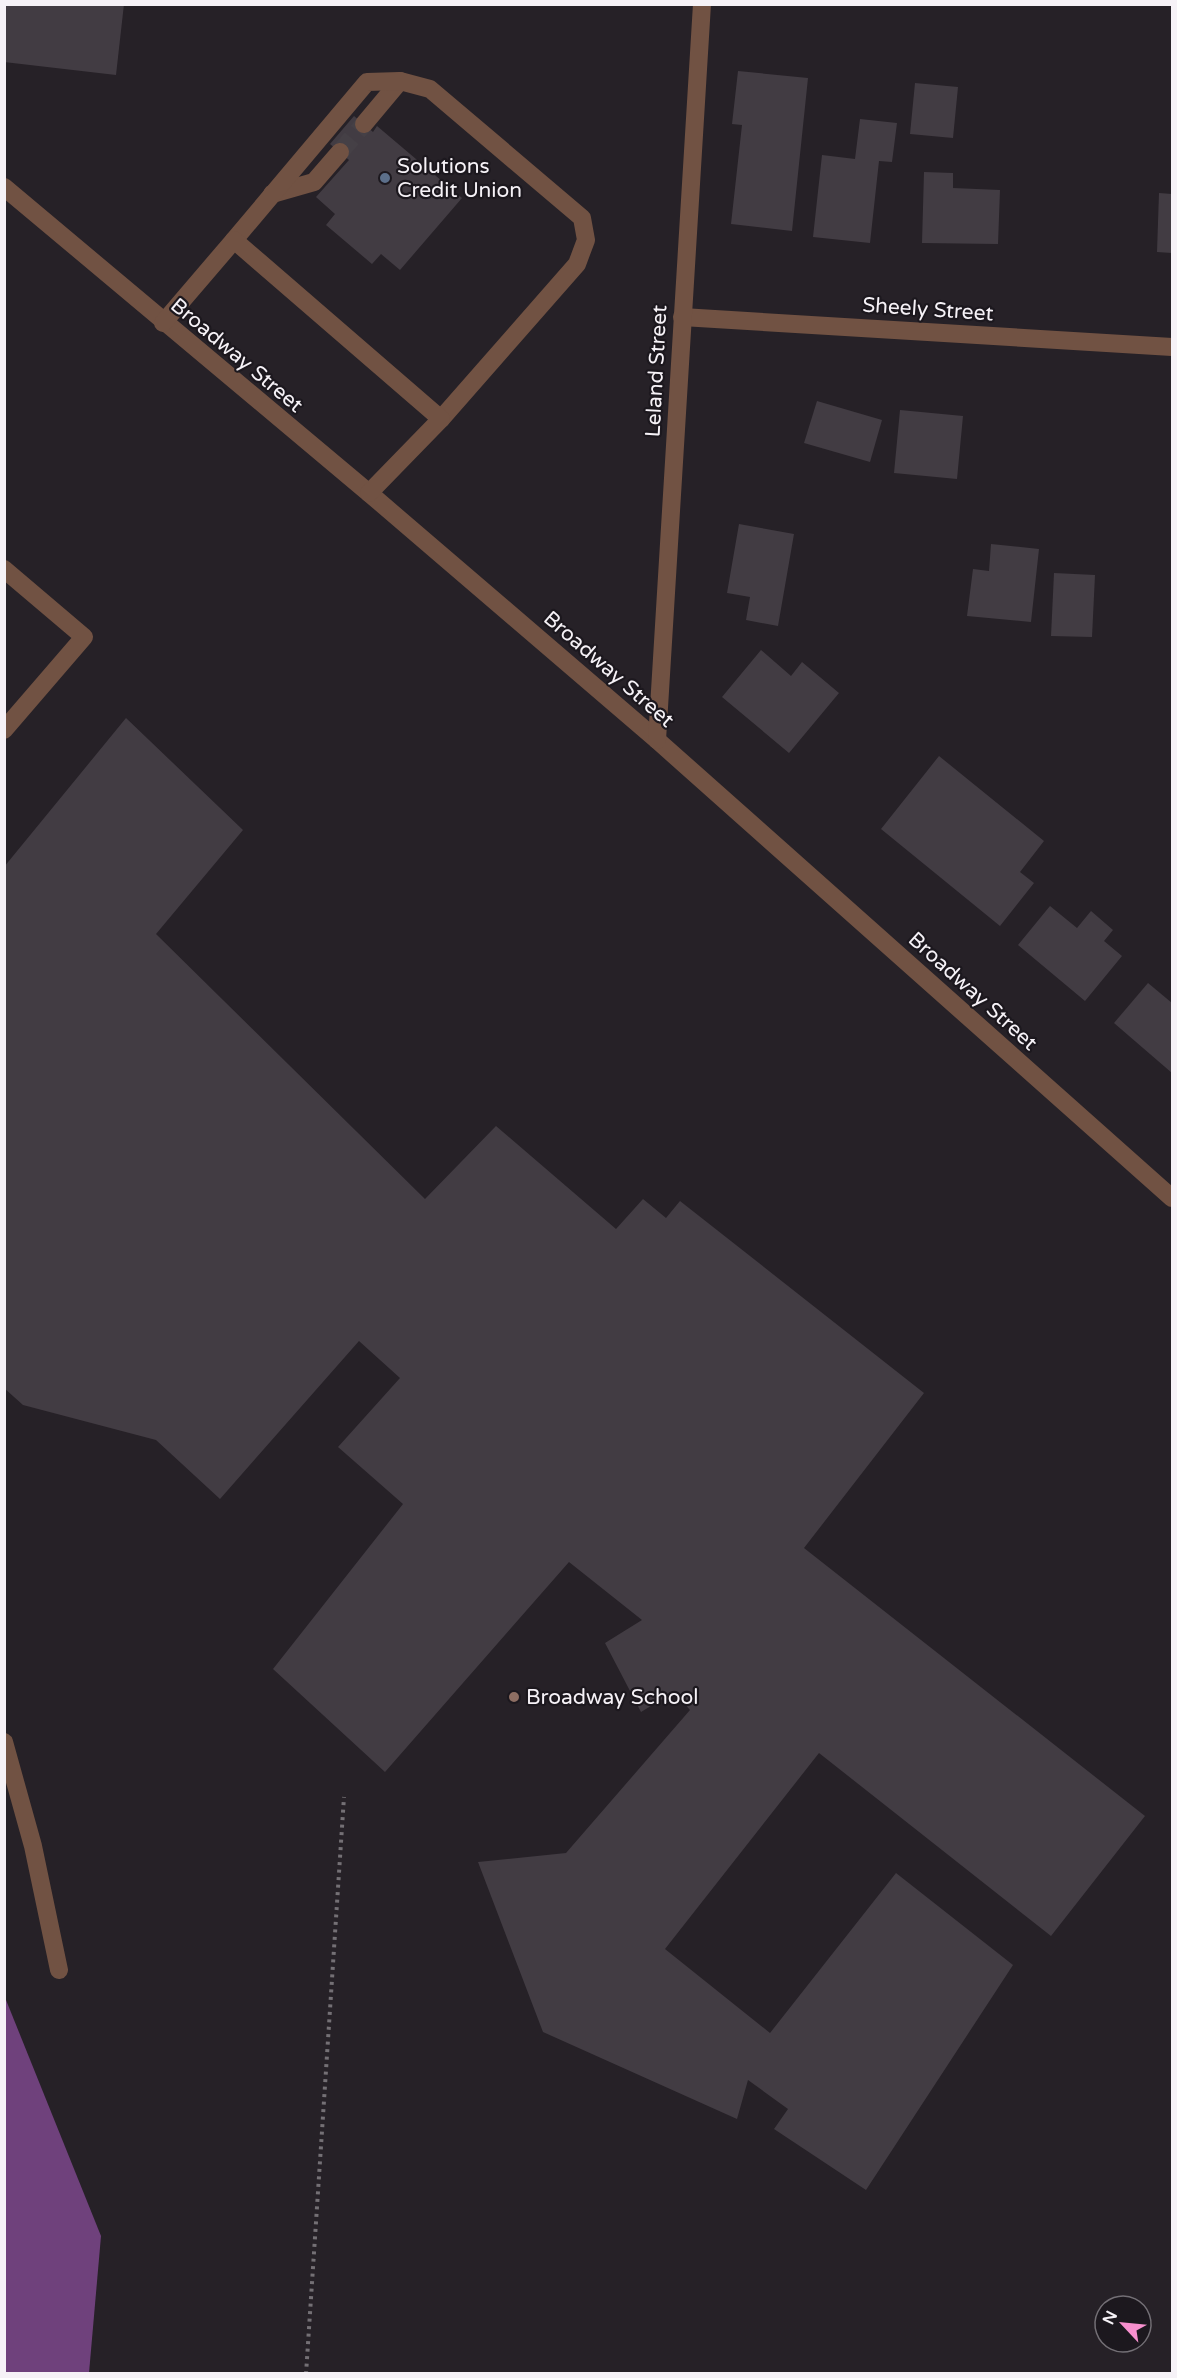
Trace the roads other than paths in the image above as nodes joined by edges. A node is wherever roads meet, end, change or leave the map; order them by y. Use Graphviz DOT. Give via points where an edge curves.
graph roads {
  1 [pos="702,4"];
  2 [pos="400,81"];
  3 [pos="364,124"];
  4 [pos="340,152"];
  5 [pos="272,194"];
  6 [pos="8,197"];
  7 [pos="234,240"];
  8 [pos="682,317"];
  9 [pos="163,323"];
  10 [pos="1173,347"];
  11 [pos="441,419"];
  12 [pos="369,494"];
  13 [pos="4,569"];
  14 [pos="4,730"];
  15 [pos="657,740"];
  16 [pos="1173,1198"];
  17 [pos="4,1742"];
  18 [pos="59,1970"];
  1 -- 8 [label="street, Leland Street"];
  2 -- 3 [label="street"];
  2 -- 5 [label="street" via="367,82"];
  2 -- 11 [label="street" via="430,89 582,218 586,240 578,264"];
  4 -- 5 [label="street" via="314,182"];
  5 -- 7 [label="street"];
  6 -- 9 [label="street, Broadway Street"];
  7 -- 9 [label="street"];
  7 -- 11 [label="street"];
  8 -- 10 [label="street, Sheely Street"];
  8 -- 15 [label="street, Leland Street"];
  9 -- 12 [label="street, Broadway Street"];
  11 -- 12 [label="street"];
  12 -- 15 [label="street, Broadway Street"];
  13 -- 14 [label="street" via="84,637"];
  15 -- 16 [label="street, Broadway Street"];
  17 -- 18 [label="street" via="33,1846"];
}
